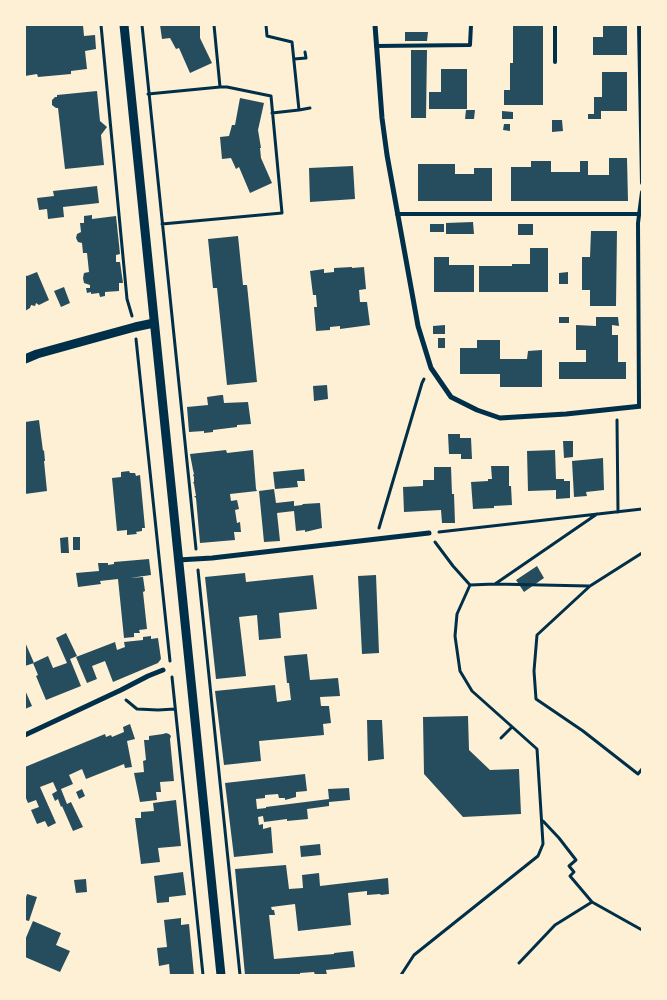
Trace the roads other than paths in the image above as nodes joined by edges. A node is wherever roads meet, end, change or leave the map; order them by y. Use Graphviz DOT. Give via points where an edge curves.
graph roads {
  1 [pos="124,25"];
  2 [pos="375,25"];
  3 [pos="471,25"];
  4 [pos="555,25"];
  5 [pos="639,25"];
  6 [pos="376,46"];
  7 [pos="555,62"];
  8 [pos="641,100"];
  9 [pos="642,183"];
  10 [pos="642,192"];
  11 [pos="397,214"];
  12 [pos="639,214"];
  13 [pos="154,323"];
  14 [pos="25,359"];
  15 [pos="640,406"];
  16 [pos="429,533"];
  17 [pos="178,560"];
  18 [pos="162,670"];
  19 [pos="25,735"];
  20 [pos="221,975"];
  1 -- 13 [label="street"];
  2 -- 6 [label="street"];
  3 -- 6 [label="lane" via="470,45"];
  4 -- 7 [label="lane"];
  5 -- 8 [label="lane"];
  6 -- 11 [label="street" via="382,118"];
  8 -- 9 [label="lane"];
  10 -- 12 [label="lane"];
  11 -- 12 [label="lane"];
  11 -- 15 [label="street" via="418,326 430,368 452,397 500,418"];
  12 -- 15 [label="lane"];
  13 -- 14 [label="street"];
  13 -- 17 [label="street"];
  16 -- 17 [label="street"];
  17 -- 20 [label="street"];
  18 -- 19 [label="street"];
}
